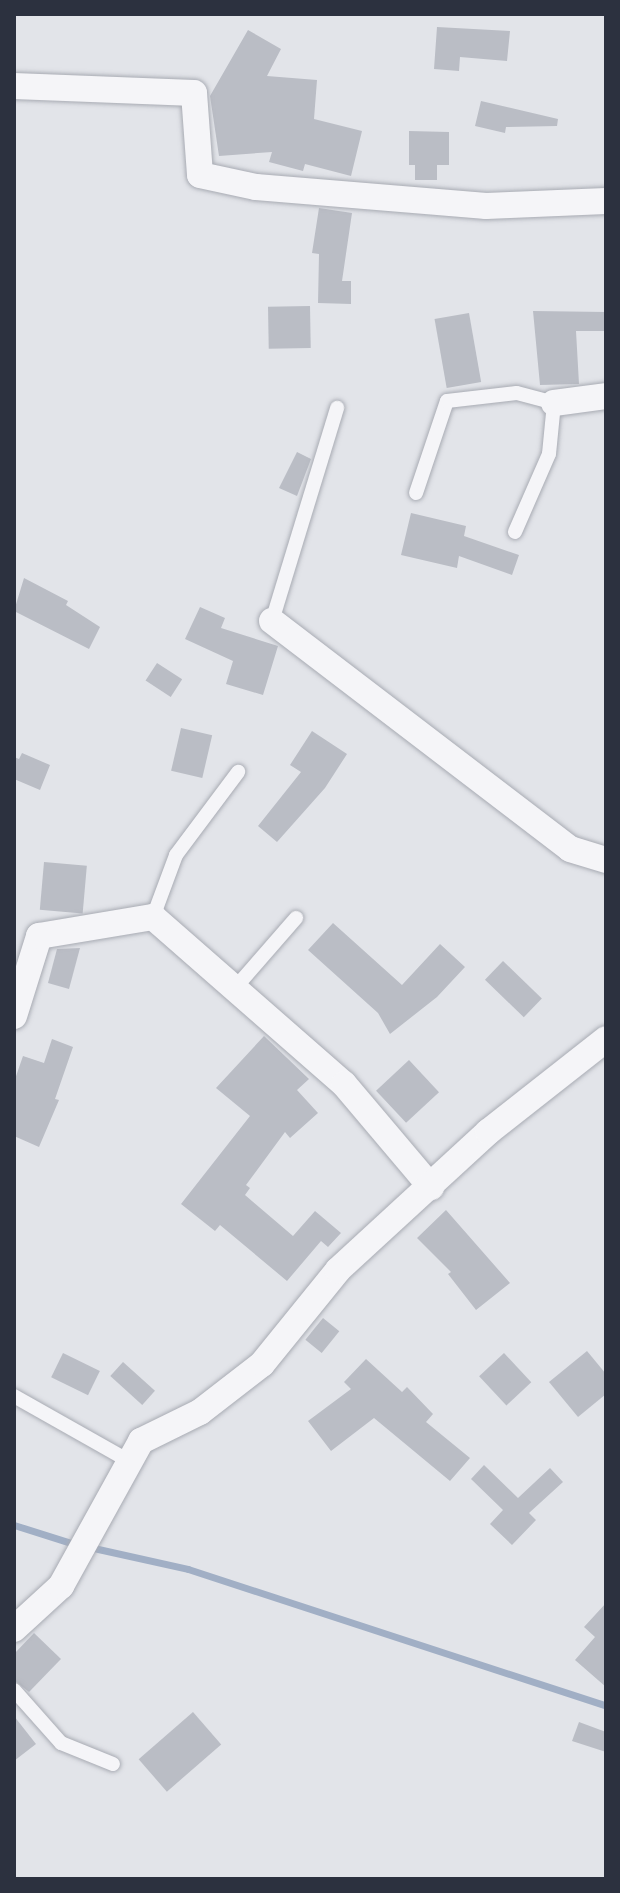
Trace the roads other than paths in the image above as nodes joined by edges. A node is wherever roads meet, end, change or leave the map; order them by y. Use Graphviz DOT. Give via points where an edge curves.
graph roads {
  1 [pos="14,86"];
  2 [pos="606,201"];
  3 [pos="606,396"];
  4 [pos="554,403"];
  5 [pos="337,408"];
  6 [pos="416,493"];
  7 [pos="515,532"];
  8 [pos="272,621"];
  9 [pos="238,772"];
  10 [pos="606,860"];
  11 [pos="153,917"];
  12 [pos="296,918"];
  13 [pos="235,988"];
  14 [pos="14,1016"];
  15 [pos="606,1039"];
  16 [pos="431,1187"];
  17 [pos="14,1396"];
  18 [pos="129,1461"];
  19 [pos="14,1629"];
  20 [pos="14,1690"];
  21 [pos="113,1764"];
  1 -- 2 [label="street" via="194,93 200,175 256,187 486,206"];
  3 -- 4 [label="street"];
  4 -- 6 [label="lane" via="517,393 447,401"];
  4 -- 7 [label="lane" via="549,454"];
  5 -- 8 [label="lane"];
  8 -- 10 [label="street" via="547,833 570,849"];
  9 -- 11 [label="lane" via="176,855"];
  11 -- 13 [label="street"];
  11 -- 14 [label="street" via="39,936"];
  12 -- 13 [label="lane"];
  13 -- 16 [label="street" via="344,1084"];
  15 -- 16 [label="street" via="488,1132"];
  16 -- 18 [label="street" via="338,1270 262,1364 200,1412 141,1441"];
  17 -- 18 [label="lane"];
  18 -- 19 [label="street" via="61,1586"];
  20 -- 21 [label="lane" via="61,1743"];
}
